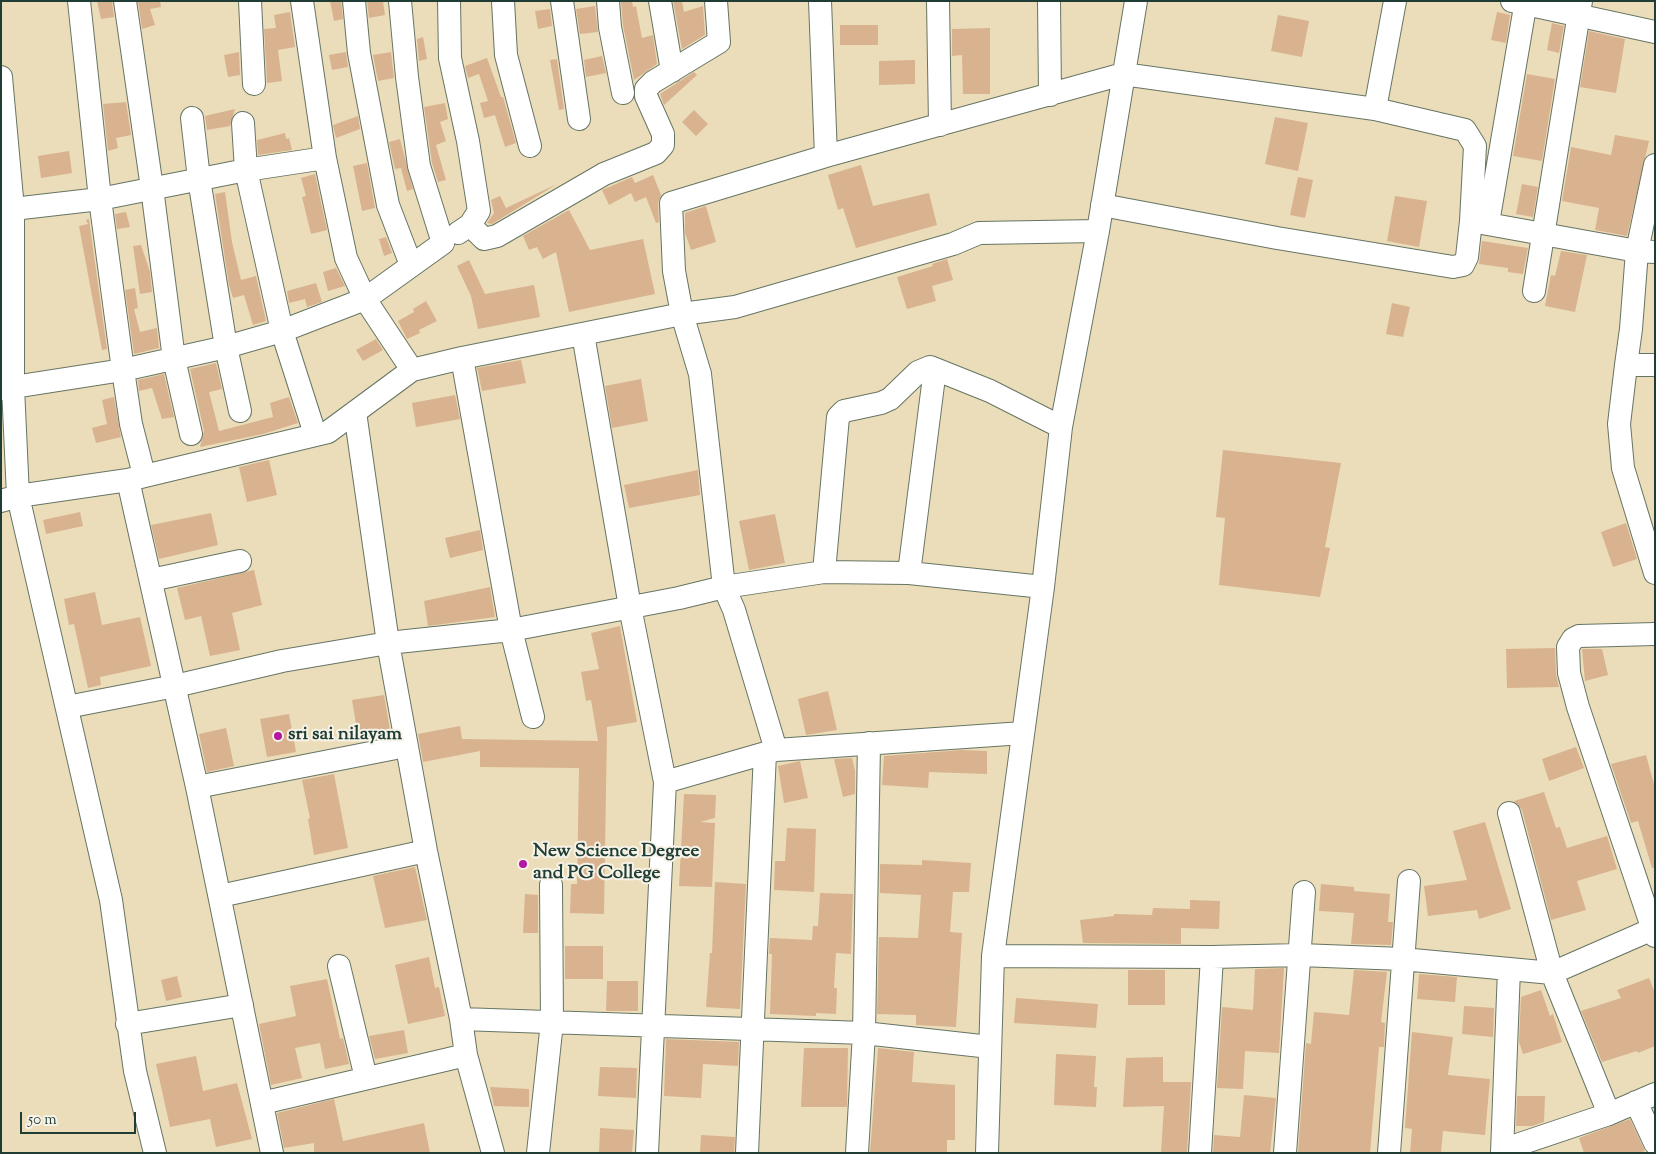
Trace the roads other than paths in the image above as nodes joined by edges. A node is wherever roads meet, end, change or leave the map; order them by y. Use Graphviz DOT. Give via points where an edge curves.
graph roads {
  1 [pos="79,1"];
  2 [pos="125,1"];
  3 [pos="250,1"];
  4 [pos="302,1"];
  5 [pos="354,1"];
  6 [pos="400,1"];
  7 [pos="449,1"];
  8 [pos="503,1"];
  9 [pos="562,1"];
  10 [pos="608,1"];
  11 [pos="660,1"];
  12 [pos="716,1"];
  13 [pos="820,1"];
  14 [pos="938,1"];
  15 [pos="1049,1"];
  16 [pos="1136,1"];
  17 [pos="1395,1"];
  18 [pos="1521,2"];
  19 [pos="1580,8"];
  20 [pos="1655,32"];
  21 [pos="672,70"];
  22 [pos="1123,74"];
  23 [pos="1,77"];
  24 [pos="254,84"];
  25 [pos="623,93"];
  26 [pos="1050,95"];
  27 [pos="1375,109"];
  28 [pos="192,118"];
  29 [pos="579,119"];
  30 [pos="243,123"];
  31 [pos="940,125"];
  32 [pos="530,146"];
  33 [pos="826,156"];
  34 [pos="325,158"];
  35 [pos="5,165"];
  36 [pos="1655,166"];
  37 [pos="246,170"];
  38 [pos="199,179"];
  39 [pos="152,188"];
  40 [pos="100,198"];
  41 [pos="1102,205"];
  42 [pos="13,209"];
  43 [pos="1480,222"];
  44 [pos="470,225"];
  45 [pos="1098,231"];
  46 [pos="1544,234"];
  47 [pos="443,243"];
  48 [pos="1646,252"];
  49 [pos="411,265"];
  50 [pos="1534,291"];
  51 [pos="365,299"];
  52 [pos="682,314"];
  53 [pos="282,331"];
  54 [pos="583,334"];
  55 [pos="226,347"];
  56 [pos="462,358"];
  57 [pos="174,359"];
  58 [pos="1626,365"];
  59 [pos="1655,365"];
  60 [pos="935,369"];
  61 [pos="123,370"];
  62 [pos="412,370"];
  63 [pos="7,388"];
  64 [pos="240,411"];
  65 [pos="355,412"];
  66 [pos="1061,427"];
  67 [pos="190,434"];
  68 [pos="314,434"];
  69 [pos="136,477"];
  70 [pos="10,498"];
  71 [pos="240,561"];
  72 [pos="824,572"];
  73 [pos="909,573"];
  74 [pos="1655,573"];
  75 [pos="151,580"];
  76 [pos="724,587"];
  77 [pos="1043,587"];
  78 [pos="630,607"];
  79 [pos="511,630"];
  80 [pos="1655,634"];
  81 [pos="388,644"];
  82 [pos="175,686"];
  83 [pos="67,707"];
  84 [pos="533,717"];
  85 [pos="1023,733"];
  86 [pos="869,743"];
  87 [pos="406,746"];
  88 [pos="770,752"];
  89 [pos="665,782"];
  90 [pos="197,787"];
  91 [pos="1509,813"];
  92 [pos="426,851"];
  93 [pos="1409,881"];
  94 [pos="550,885"];
  95 [pos="1304,892"];
  96 [pos="220,896"];
  97 [pos="1654,931"];
  98 [pos="1300,955"];
  99 [pos="993,956"];
  100 [pos="1212,958"];
  101 [pos="1402,960"];
  102 [pos="338,966"];
  103 [pos="1509,969"];
  104 [pos="1552,973"];
  105 [pos="242,1004"];
  106 [pos="461,1019"];
  107 [pos="552,1022"];
  108 [pos="127,1024"];
  109 [pos="654,1026"];
  110 [pos="754,1029"];
  111 [pos="864,1033"];
  112 [pos="990,1047"];
  113 [pos="466,1055"];
  114 [pos="366,1078"];
  115 [pos="1645,1098"];
  116 [pos="262,1103"];
  117 [pos="1609,1114"];
  118 [pos="1655,1143"];
  119 [pos="1502,1152"];
  120 [pos="155,1153"];
  121 [pos="272,1153"];
  122 [pos="493,1153"];
  123 [pos="538,1153"];
  124 [pos="647,1153"];
  125 [pos="747,1153"];
  126 [pos="858,1153"];
  127 [pos="987,1153"];
  128 [pos="1200,1153"];
  129 [pos="1285,1153"];
  130 [pos="1389,1153"];
  1 -- 40 [label="street"];
  2 -- 39 [label="street"];
  3 -- 24 [label="street"];
  4 -- 34 [label="street"];
  5 -- 49 [label="street" via="359,53 388,205"];
  6 -- 47 [label="street" via="419,166"];
  7 -- 44 [label="street" via="450,58 479,211"];
  8 -- 32 [label="street" via="506,55"];
  9 -- 29 [label="street"];
  10 -- 25 [label="street"];
  11 -- 21 [label="street"];
  12 -- 21 [label="street" via="719,42"];
  13 -- 33 [label="street"];
  14 -- 31 [label="street"];
  15 -- 26 [label="street"];
  16 -- 22 [label="street"];
  17 -- 27 [label="street"];
  18 -- 19 [label="street"];
  18 -- 43 [label="street"];
  19 -- 20 [label="street"];
  19 -- 46 [label="street"];
  21 -- 44 [label="street" via="653,82 645,92 663,134 664,145 656,153 604,174 497,236 484,239"];
  22 -- 26 [label="street"];
  22 -- 27 [label="street"];
  22 -- 41 [label="street"];
  23 -- 35 [label="street"];
  26 -- 31 [label="street"];
  27 -- 43 [label="street" via="1465,130 1475,146"];
  28 -- 38 [label="street"];
  30 -- 37 [label="street"];
  31 -- 33 [label="street"];
  33 -- 52 [label="street" via="671,203 674,271"];
  34 -- 37 [label="street"];
  34 -- 51 [label="street" via="346,258"];
  35 -- 42 [label="street"];
  36 -- 48 [label="street"];
  37 -- 38 [label="street"];
  37 -- 53 [label="street"];
  38 -- 39 [label="street"];
  38 -- 55 [label="street"];
  39 -- 40 [label="street"];
  39 -- 57 [label="street"];
  40 -- 42 [label="street"];
  40 -- 61 [label="street"];
  41 -- 43 [label="street" via="1453,267 1463,265"];
  41 -- 45 [label="street"];
  42 -- 63 [label="street"];
  43 -- 46 [label="street"];
  44 -- 47 [label="street"];
  45 -- 52 [label="street" via="979,233 953,244 735,307"];
  45 -- 66 [label="street"];
  46 -- 48 [label="street"];
  46 -- 50 [label="street"];
  47 -- 49 [label="street"];
  48 -- 58 [label="street"];
  49 -- 51 [label="street"];
  51 -- 53 [label="street"];
  51 -- 62 [label="street"];
  52 -- 54 [label="street"];
  52 -- 76 [label="street" via="700,374"];
  53 -- 55 [label="street"];
  53 -- 68 [label="street"];
  54 -- 56 [label="street"];
  54 -- 78 [label="street"];
  55 -- 57 [label="street"];
  55 -- 64 [label="street"];
  56 -- 62 [label="street"];
  56 -- 79 [label="street"];
  57 -- 61 [label="street"];
  57 -- 67 [label="street"];
  58 -- 59 [label="street"];
  58 -- 74 [label="street" via="1618,424 1623,468"];
  60 -- 66 [label="street" via="990,391"];
  60 -- 72 [label="street" via="922,368 890,398 850,408 838,417"];
  60 -- 73 [label="street"];
  61 -- 63 [label="street"];
  61 -- 69 [label="street"];
  62 -- 65 [label="street"];
  63 -- 70 [label="street"];
  65 -- 68 [label="street" via="328,432"];
  65 -- 81 [label="street"];
  66 -- 77 [label="street"];
  68 -- 69 [label="street"];
  69 -- 70 [label="street"];
  69 -- 75 [label="street"];
  70 -- 83 [label="street"];
  71 -- 75 [label="street"];
  72 -- 73 [label="street"];
  72 -- 76 [label="street"];
  73 -- 77 [label="street"];
  75 -- 82 [label="street"];
  76 -- 78 [label="street"];
  76 -- 88 [label="street" via="734,610"];
  77 -- 85 [label="street"];
  78 -- 79 [label="street"];
  78 -- 89 [label="street"];
  79 -- 81 [label="street"];
  79 -- 84 [label="street"];
  80 -- 97 [label="street" via="1580,636 1573,639 1568,647 1569,673 1578,707"];
  81 -- 82 [label="street" via="282,661"];
  81 -- 87 [label="street"];
  82 -- 83 [label="street"];
  82 -- 90 [label="street"];
  83 -- 108 [label="street" via="111,900"];
  85 -- 86 [label="street"];
  85 -- 99 [label="street"];
  86 -- 88 [label="street"];
  86 -- 111 [label="street"];
  87 -- 90 [label="street"];
  87 -- 92 [label="street"];
  88 -- 89 [label="street"];
  88 -- 110 [label="street"];
  89 -- 109 [label="street"];
  90 -- 96 [label="street"];
  91 -- 104 [label="street"];
  92 -- 96 [label="street"];
  92 -- 106 [label="street"];
  93 -- 101 [label="street"];
  94 -- 107 [label="street"];
  95 -- 98 [label="street"];
  96 -- 105 [label="street"];
  97 -- 104 [label="street"];
  98 -- 100 [label="street"];
  98 -- 101 [label="street"];
  98 -- 129 [label="street"];
  99 -- 100 [label="street"];
  99 -- 112 [label="street"];
  100 -- 128 [label="street"];
  101 -- 103 [label="street"];
  101 -- 130 [label="street"];
  102 -- 114 [label="street"];
  103 -- 104 [label="street"];
  103 -- 119 [label="street"];
  104 -- 117 [label="street"];
  105 -- 108 [label="street"];
  105 -- 116 [label="street"];
  106 -- 107 [label="street"];
  106 -- 113 [label="street"];
  107 -- 109 [label="street"];
  107 -- 123 [label="street"];
  108 -- 120 [label="street"];
  109 -- 110 [label="street"];
  109 -- 124 [label="street"];
  110 -- 111 [label="street"];
  110 -- 125 [label="street"];
  111 -- 112 [label="street"];
  111 -- 126 [label="street"];
  112 -- 127 [label="street"];
  113 -- 114 [label="street"];
  113 -- 122 [label="street"];
  114 -- 116 [label="street"];
  115 -- 117 [label="street"];
  115 -- 118 [label="street"];
  116 -- 121 [label="street"];
  117 -- 119 [label="street"];
}
